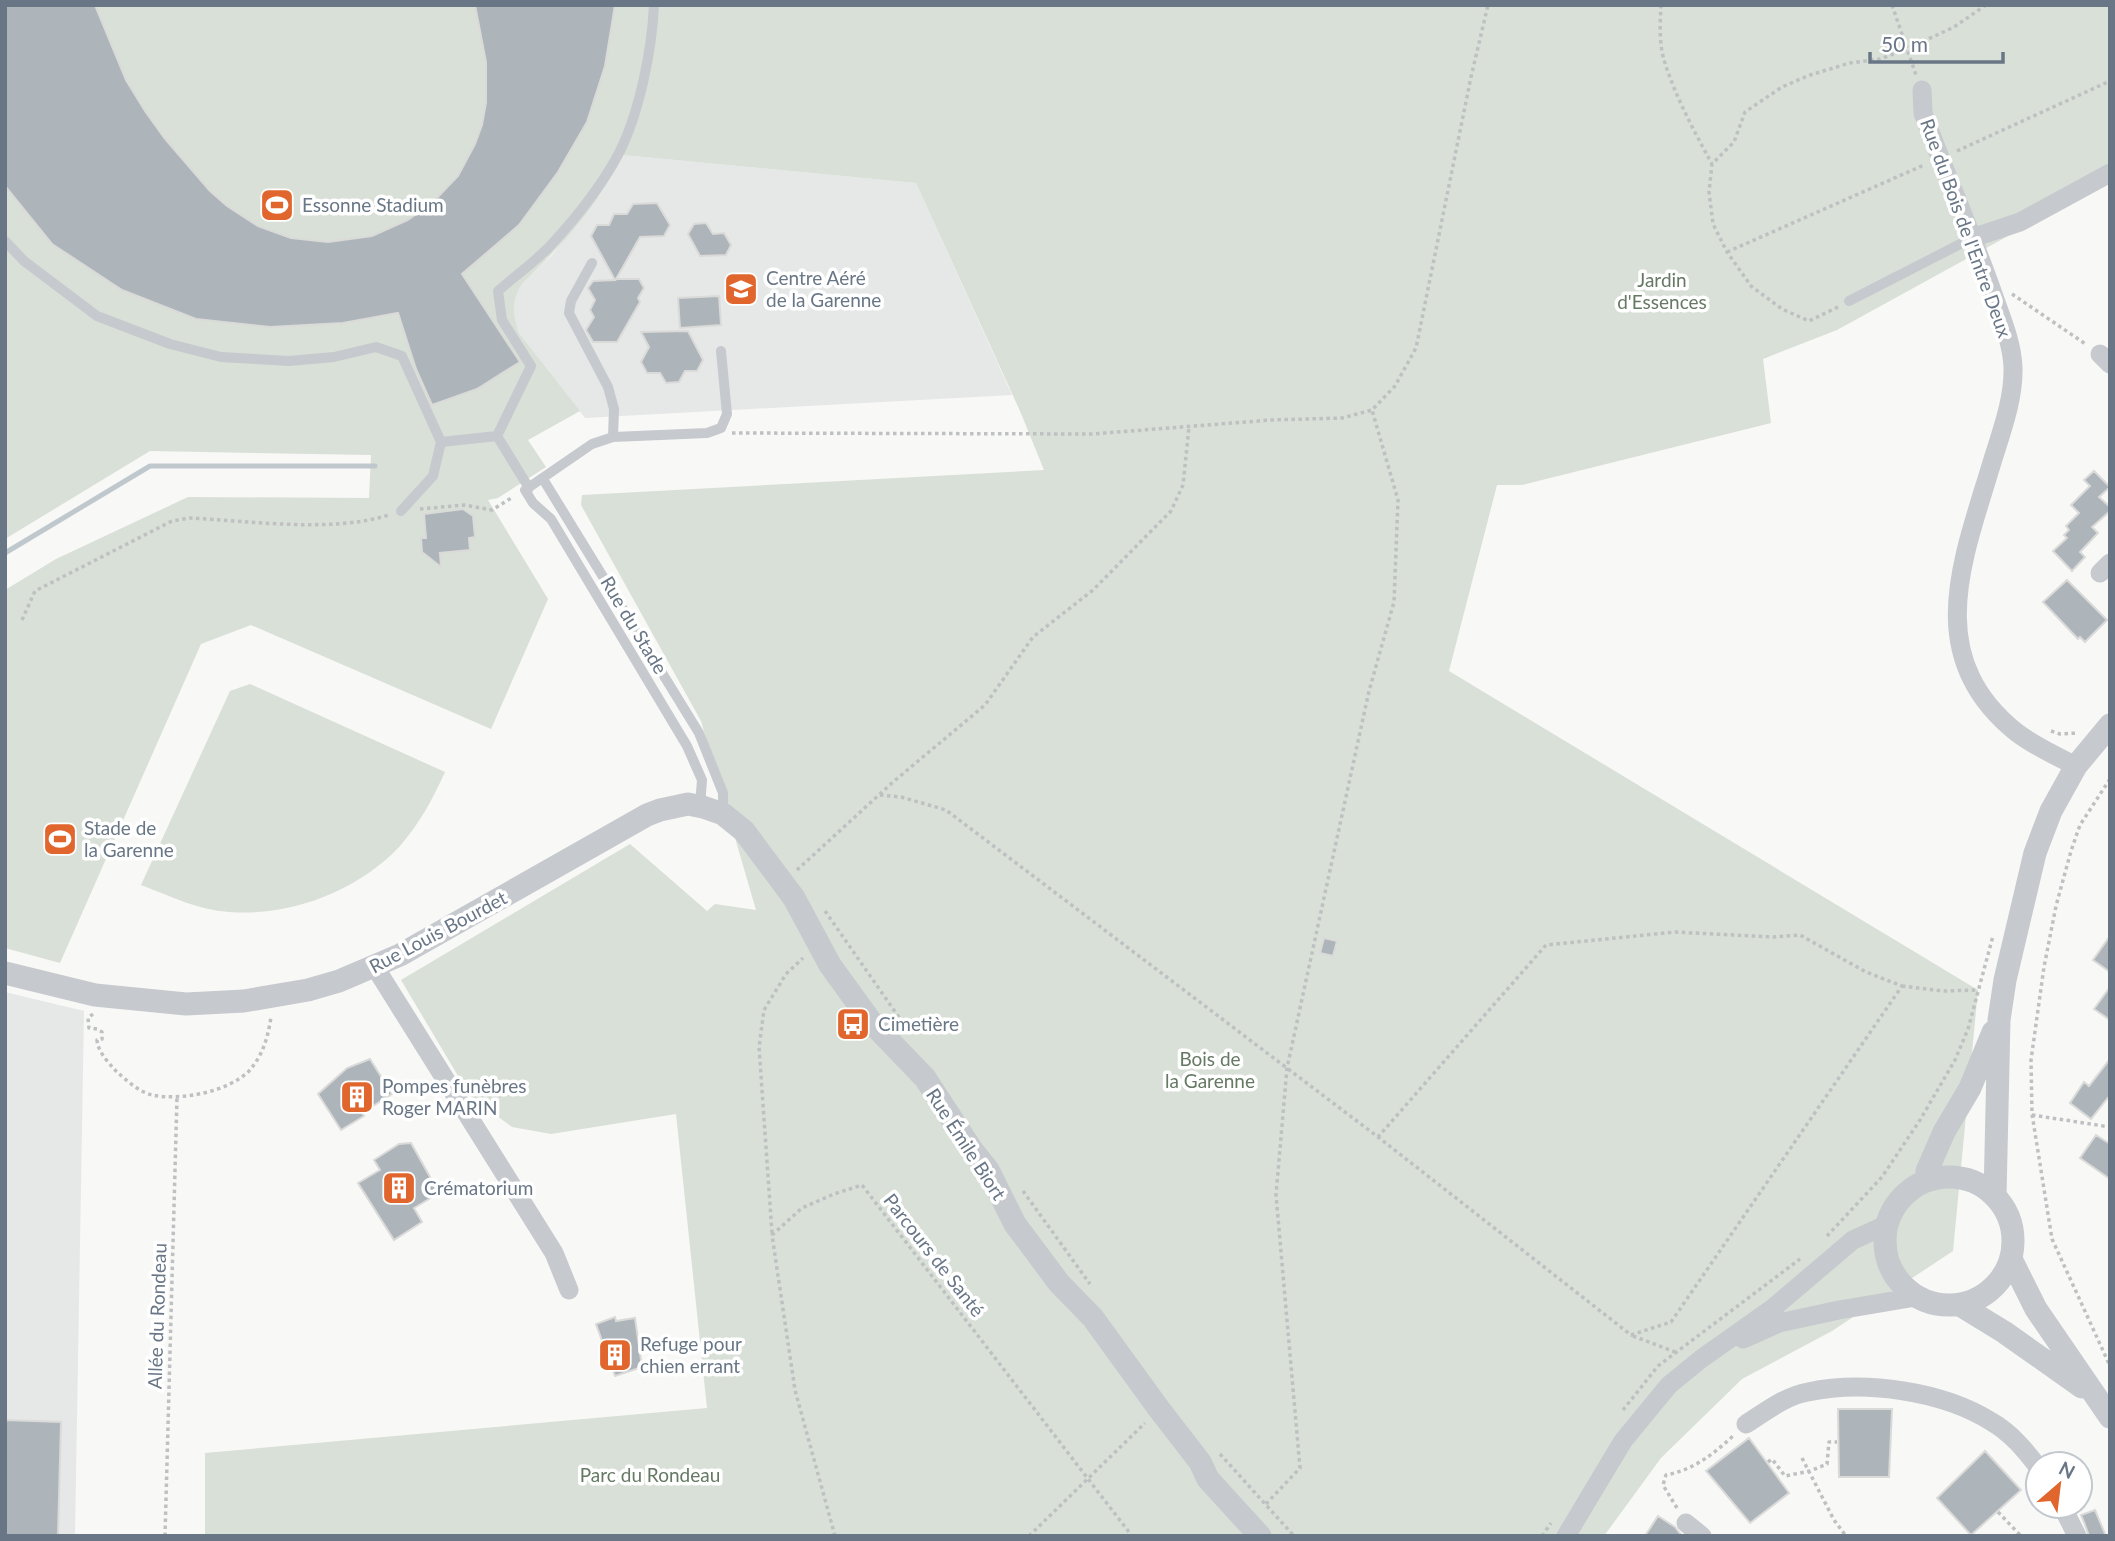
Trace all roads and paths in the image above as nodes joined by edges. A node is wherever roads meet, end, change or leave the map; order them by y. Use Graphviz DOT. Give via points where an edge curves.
graph roads {
  1 [pos="654,5"];
  2 [pos="1488,5"];
  3 [pos="1661,5"];
  4 [pos="1892,5"];
  5 [pos="1986,5"];
  6 [pos="1907,49"];
  7 [pos="2110,81"];
  8 [pos="1922,90"];
  9 [pos="1940,159"];
  10 [pos="1713,164"];
  11 [pos="2110,173"];
  12 [pos="1972,238"];
  13 [pos="5,241"];
  14 [pos="1727,251"];
  15 [pos="592,263"];
  16 [pos="1849,302"];
  17 [pos="2006,310"];
  18 [pos="721,351"];
  19 [pos="2105,359"];
  20 [pos="1372,410"];
  21 [pos="1189,427"];
  22 [pos="707,433"];
  23 [pos="497,436"];
  24 [pos="614,437"];
  25 [pos="441,442"];
  26 [pos="543,479"];
  27 [pos="527,489"];
  28 [pos="401,511"];
  29 [pos="22,620"];
  30 [pos="2044,729"];
  31 [pos="2105,729"];
  32 [pos="2076,766"];
  33 [pos="2110,779"];
  34 [pos="880,795"];
  35 [pos="694,805"];
  36 [pos="723,814"];
  37 [pos="782,882"];
  38 [pos="1995,930"];
  39 [pos="818,945"];
  40 [pos="375,967"];
  41 [pos="5,973"];
  42 [pos="1902,986"];
  43 [pos="1978,990"];
  44 [pos="95,995"];
  45 [pos="275,997"];
  46 [pos="1999,1020"];
  47 [pos="1287,1068"];
  48 [pos="177,1097"];
  49 [pos="2032,1114"];
  50 [pos="2110,1127"];
  51 [pos="1378,1137"];
  52 [pos="1930,1180"];
  53 [pos="1995,1196"];
  54 [pos="1886,1225"];
  55 [pos="772,1235"];
  56 [pos="1825,1237"];
  57 [pos="1807,1254"];
  58 [pos="2011,1259"];
  59 [pos="569,1290"];
  60 [pos="1916,1297"];
  61 [pos="1960,1305"];
  62 [pos="1631,1335"];
  63 [pos="1675,1352"];
  64 [pos="1701,1359"];
  65 [pos="2110,1366"];
  66 [pos="2093,1395"];
  67 [pos="1159,1409"];
  68 [pos="1621,1413"];
  69 [pos="2110,1417"];
  70 [pos="1746,1424"];
  71 [pos="1837,1442"];
  72 [pos="2024,1451"];
  73 [pos="1802,1458"];
  74 [pos="1768,1462"];
  75 [pos="1810,1471"];
  76 [pos="1087,1478"];
  77 [pos="1266,1504"];
  78 [pos="1998,1512"];
  79 [pos="1556,1515"];
  80 [pos="2069,1520"];
  81 [pos="1686,1523"];
  82 [pos="165,1536"];
  83 [pos="835,1536"];
  84 [pos="1028,1536"];
  85 [pos="1132,1536"];
  86 [pos="1260,1536"];
  87 [pos="1542,1536"];
  88 [pos="1566,1536"];
  89 [pos="1702,1536"];
  90 [pos="1846,1536"];
  91 [pos="2021,1536"];
  92 [pos="2077,1536"];
  1 -- 23 [label="lane" via="653,35 638,102 619,153 593,195 549,247 498,291 502,320 531,366"];
  2 -- 20 [label="path" via="1416,348 1395,386"];
  3 -- 10 [label="path" via="1664,58 1690,124"];
  4 -- 6 [label="path"];
  5 -- 6 [label="path" via="1954,27"];
  6 -- 8 [label="path"];
  6 -- 10 [label="path" via="1782,87 1745,112 1734,142"];
  7 -- 9 [label="path"];
  8 -- 9 [label="street, Rue du Bois de l'Entre Deux" via="1923,113"];
  9 -- 12 [label="street, Rue du Bois de l'Entre Deux"];
  9 -- 14 [label="path"];
  10 -- 14 [label="path" via="1709,191 1713,224"];
  11 -- 12 [label="street" via="2020,222"];
  12 -- 16 [label="lane"];
  12 -- 17 [label="street, Rue du Bois de l'Entre Deux"];
  13 -- 25 [label="lane" via="97,316 170,344 221,357 289,361 376,347 402,356"];
  14 -- 16 [label="path" via="1752,286 1782,309 1808,321"];
  15 -- 24 [label="lane" via="569,313 607,387 614,409"];
  17 -- 19 [label="path, Rue du Bois de l'Entre Deux" via="2007,290"];
  17 -- 32 [label="street, Rue du Bois de l'Entre Deux" via="2011,395 1963,560 1956,624 1973,681 1991,708 2017,733"];
  18 -- 22 [label="lane" via="727,414 721,428"];
  20 -- 21 [label="path" via="1342,418"];
  20 -- 47 [label="path" via="1398,500 1394,602 1369,691"];
  21 -- 22 [label="path" via="1092,434"];
  21 -- 34 [label="path" via="1183,485 1171,511 1093,590 1032,637 985,705"];
  22 -- 24 [label="lane"];
  23 -- 25 [label="lane"];
  23 -- 27 [label="lane, Rue du Stade"];
  24 -- 26 [label="lane" via="592,444"];
  25 -- 28 [label="lane" via="433,476"];
  26 -- 27 [label="lane"];
  26 -- 36 [label="lane, Rue du Stade" via="699,733 723,793"];
  27 -- 28 [label="path" via="492,510 464,505"];
  27 -- 35 [label="lane, Rue du Stade" via="533,503 551,519 687,746 702,780"];
  28 -- 29 [label="path" via="366,522 173,521 35,591"];
  30 -- 31 [label="path" via="2060,734"];
  31 -- 32 [label="street"];
  32 -- 46 [label="street" via="2050,811 2035,853"];
  33 -- 49 [label="path" via="2080,825 2056,906 2031,1060"];
  34 -- 37 [label="path"];
  34 -- 47 [label="path" via="946,810"];
  35 -- 36 [label="street, Rue Émile Biort"];
  35 -- 40 [label="street, Rue Louis Bourdet" via="660,810 627,824"];
  36 -- 37 [label="street, Rue Émile Biort" via="744,831"];
  37 -- 39 [label="street, Rue Émile Biort"];
  38 -- 43 [label="path"];
  39 -- 55 [label="path" via="786,974 764,1010 759,1046"];
  39 -- 67 [label="street, Rue Émile Biort" via="872,1023 925,1078 988,1170 1015,1224 1059,1283 1093,1318"];
  40 -- 45 [label="street, Rue Louis Bourdet"];
  40 -- 59 [label="street" via="554,1253"];
  41 -- 44 [label="street, Rue Louis Bourdet"];
  42 -- 43 [label="path" via="1943,992"];
  42 -- 51 [label="path" via="1866,972 1801,935 1675,932 1546,945"];
  42 -- 62 [label="path" via="1671,1322"];
  43 -- 56 [label="path" via="1955,1060 1920,1120 1882,1177"];
  44 -- 45 [label="street, Rue Louis Bourdet" via="186,1004"];
  44 -- 48 [label="path" via="89,1028 102,1032 97,1044 106,1061 149,1095"];
  45 -- 48 [label="path" via="266,1044 248,1072 225,1086"];
  46 -- 52 [label="street" via="1927,1171"];
  46 -- 53 [label="street"];
  47 -- 51 [label="path"];
  47 -- 77 [label="path" via="1276,1195 1300,1468"];
  48 -- 82 [label="path, Allée du Rondeau"];
  49 -- 50 [label="path"];
  49 -- 65 [label="path" via="2052,1239"];
  51 -- 62 [label="path"];
  52 -- 53 [label="street" via="1964,1178"];
  52 -- 54 [label="street" via="1902,1197"];
  53 -- 58 [label="street" via="2011,1225"];
  54 -- 60 [label="street" via="1884,1246 1889,1266 1900,1284"];
  54 -- 64 [label="street" via="1853,1240 1773,1308"];
  55 -- 76 [label="path, Parcours de Santé" via="802,1208 862,1185"];
  55 -- 83 [label="path" via="795,1390"];
  57 -- 63 [label="path"];
  58 -- 61 [label="street" via="1992,1289"];
  58 -- 66 [label="street" via="2036,1309"];
  60 -- 61 [label="street"];
  60 -- 64 [label="street" via="1779,1323"];
  61 -- 66 [label="street"];
  62 -- 63 [label="path"];
  63 -- 68 [label="path"];
  64 -- 88 [label="street" via="1642,1417"];
  66 -- 69 [label="street"];
  67 -- 76 [label="path"];
  67 -- 86 [label="street, Rue Émile Biort" via="1208,1479"];
  70 -- 72 [label="street" via="1808,1392 1904,1391 1928,1395 1992,1422"];
  70 -- 81 [label="path" via="1684,1472 1666,1475 1663,1485"];
  71 -- 75 [label="path" via="1829,1442 1827,1464"];
  73 -- 75 [label="path"];
  74 -- 75 [label="path" via="1772,1459 1785,1476"];
  75 -- 90 [label="path"];
  76 -- 84 [label="path"];
  76 -- 85 [label="path, Parcours de Santé"];
  78 -- 91 [label="path"];
  79 -- 87 [label="path"];
  80 -- 92 [label="street"];
  81 -- 89 [label="street"];
}
